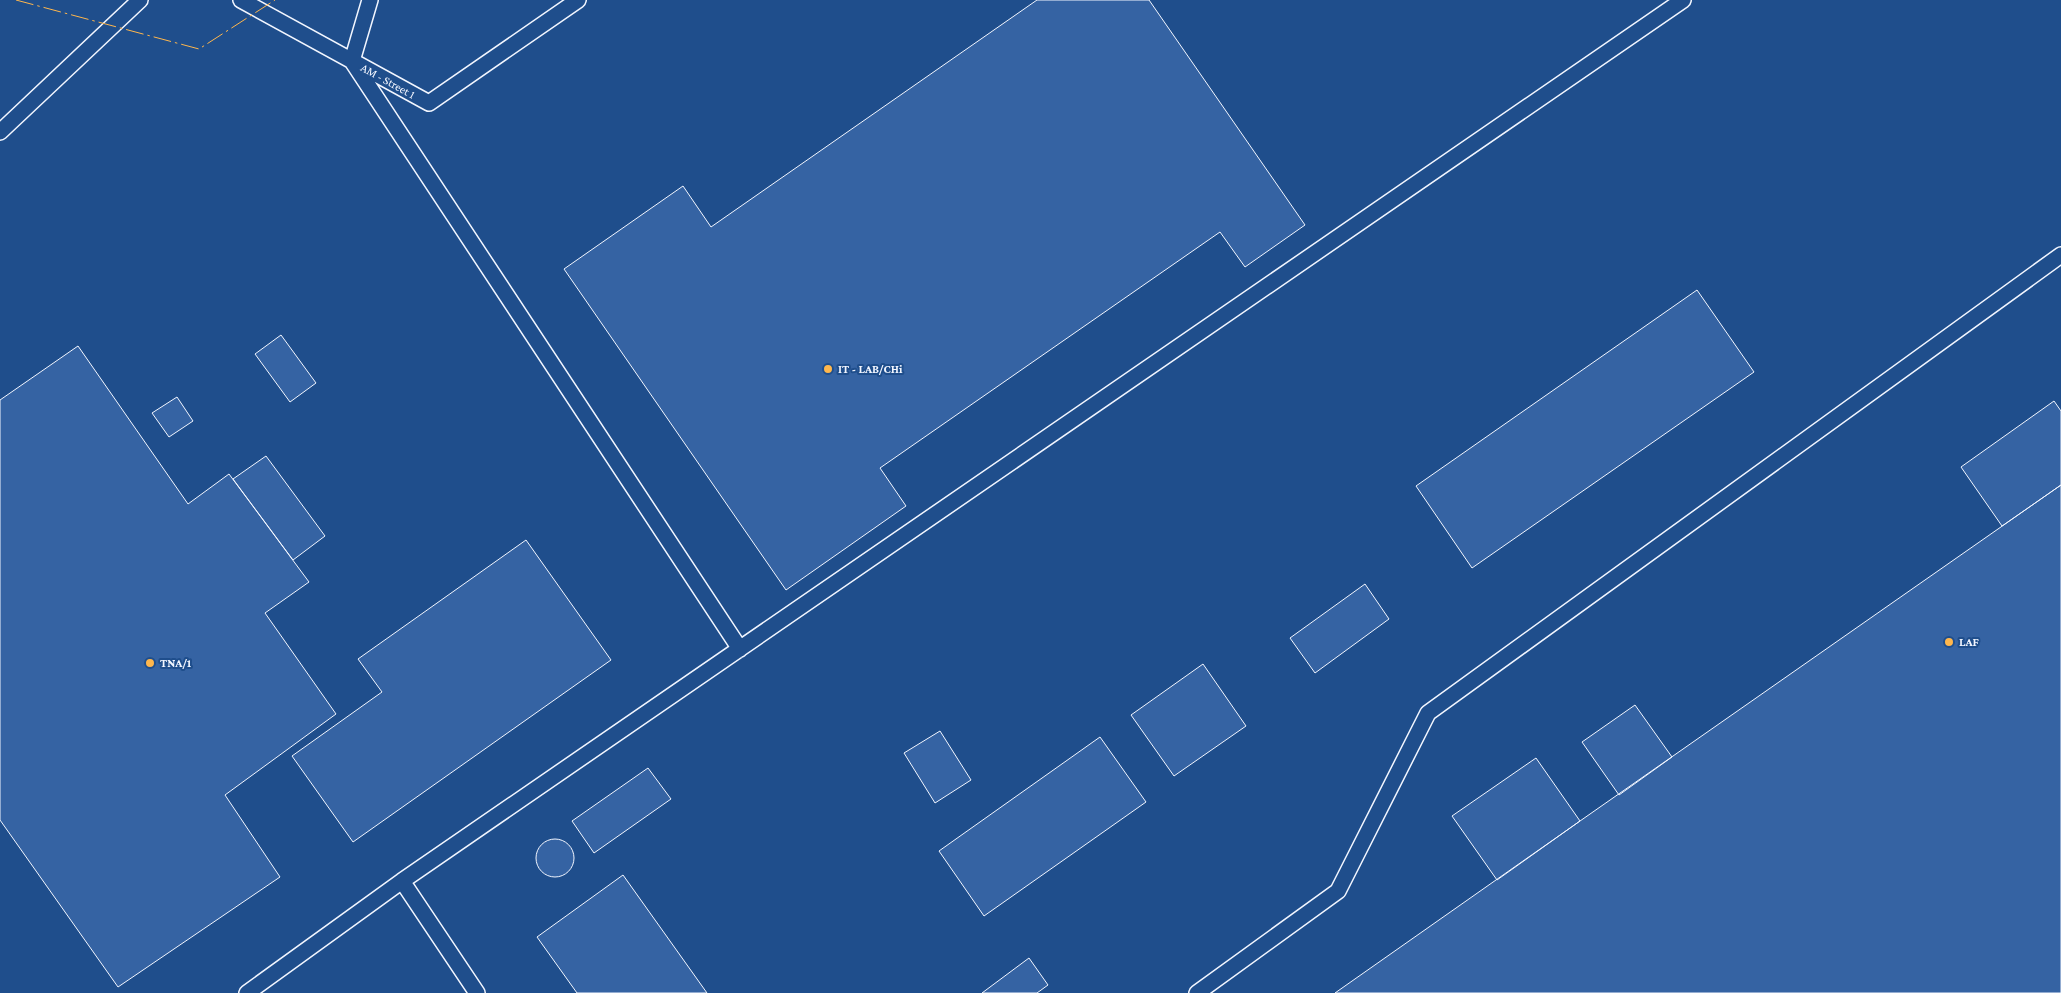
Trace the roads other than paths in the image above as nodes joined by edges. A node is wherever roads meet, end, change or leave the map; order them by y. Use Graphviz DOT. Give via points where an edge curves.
graph roads {
  1 [pos="140,0"];
  2 [pos="240,0"];
  3 [pos="370,0"];
  4 [pos="578,0"];
  5 [pos="1683,0"];
  6 [pos="352,61"];
  7 [pos="0,132"];
  8 [pos="2061,255"];
  9 [pos="740,649"];
  10 [pos="402,882"];
  11 [pos="247,993"];
  12 [pos="477,993"];
  13 [pos="1198,993"];
  1 -- 7 [label="lane"];
  2 -- 6 [label="lane, AM - Street 1"];
  3 -- 6 [label="lane"];
  4 -- 6 [label="lane, AM - Street 1" via="429,103"];
  5 -- 9 [label="lane"];
  6 -- 9 [label="lane"];
  8 -- 13 [label="lane" via="1428,713 1338,891"];
  9 -- 10 [label="lane"];
  10 -- 11 [label="lane"];
  10 -- 12 [label="lane"];
}
